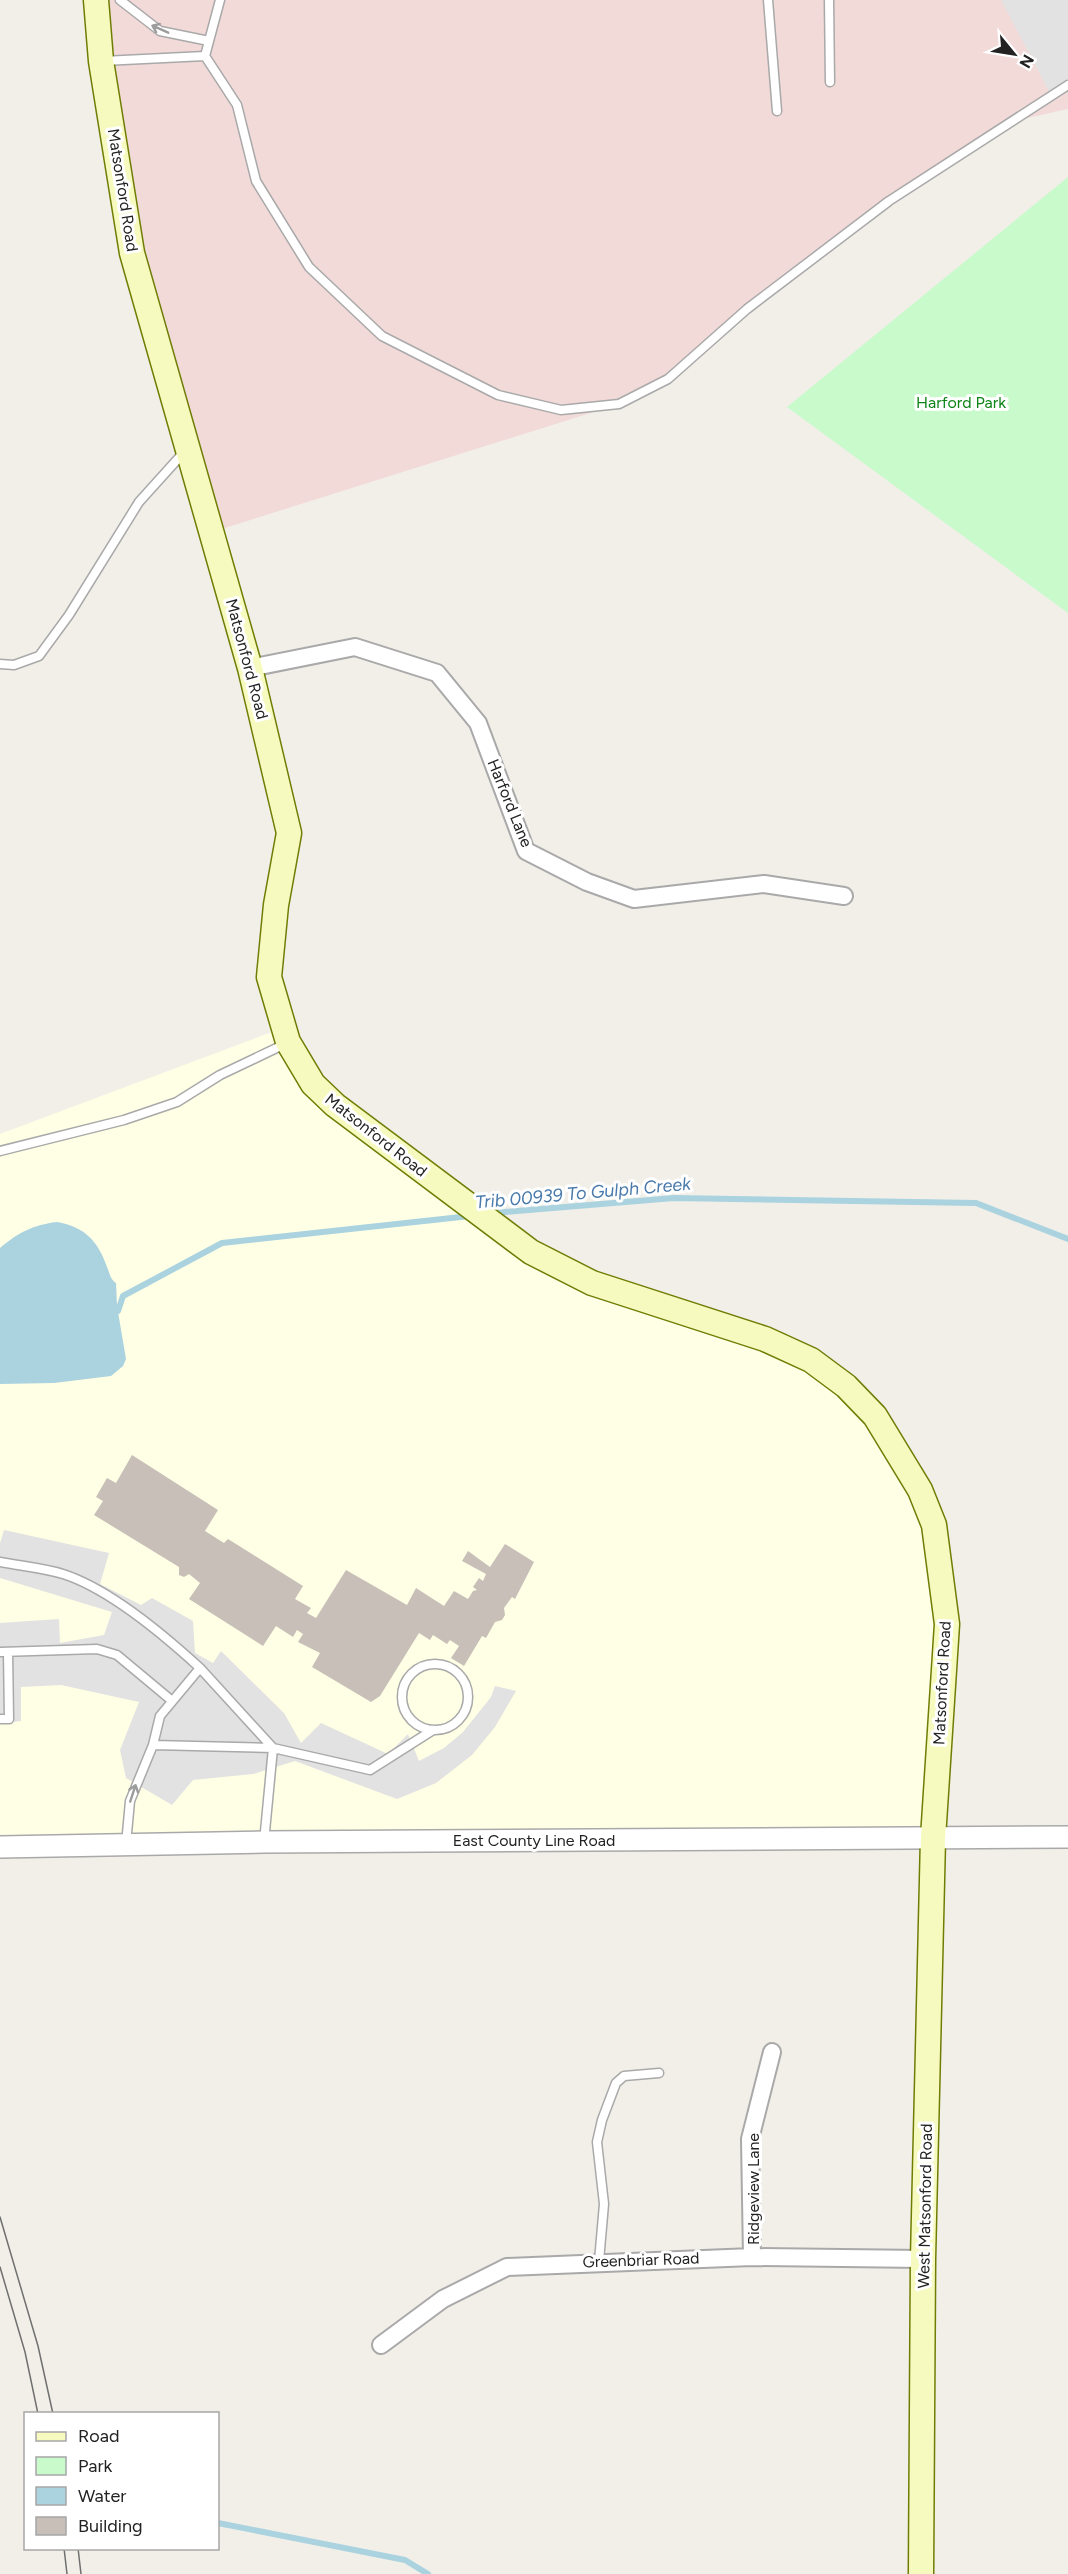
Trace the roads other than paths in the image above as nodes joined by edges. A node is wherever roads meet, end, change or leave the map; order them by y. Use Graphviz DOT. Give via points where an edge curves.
graph roads {
  1 [pos="96,0"];
  2 [pos="120,0"];
  3 [pos="220,0"];
  4 [pos="768,0"];
  5 [pos="829,0"];
  6 [pos="209,41"];
  7 [pos="205,56"];
  8 [pos="101,61"];
  9 [pos="830,82"];
  10 [pos="1068,85"];
  11 [pos="777,111"];
  12 [pos="188,448"];
  13 [pos="0,664"];
  14 [pos="250,668"];
  15 [pos="844,896"];
  16 [pos="288,1042"];
  17 [pos="0,1151"];
  18 [pos="0,1562"];
  19 [pos="4,1652"];
  20 [pos="200,1668"];
  21 [pos="171,1700"];
  22 [pos="0,1719"];
  23 [pos="433,1730"];
  24 [pos="153,1745"];
  25 [pos="273,1748"];
  26 [pos="1068,1837"];
  27 [pos="933,1838"];
  28 [pos="264,1842"];
  29 [pos="126,1844"];
  30 [pos="0,1846"];
  31 [pos="772,2052"];
  32 [pos="658,2073"];
  33 [pos="752,2257"];
  34 [pos="923,2259"];
  35 [pos="599,2261"];
  36 [pos="381,2345"];
  37 [pos="921,2574"];
  1 -- 8 [label="main road, Matsonford Road"];
  6 -- 2 [label="lane, one-way" via="160,31"];
  3 -- 6 [label="lane"];
  4 -- 11 [label="lane"];
  5 -- 9 [label="lane"];
  6 -- 7 [label="lane"];
  7 -- 8 [label="lane"];
  7 -- 10 [label="lane" via="237,105 256,182 309,267 382,336 498,395 561,410 619,404 668,379 747,309 889,201"];
  8 -- 12 [label="main road, Matsonford Road" via="132,253"];
  12 -- 13 [label="lane" via="138,502 69,615 39,656 14,665"];
  12 -- 14 [label="main road, Matsonford Road"];
  14 -- 15 [label="street, Harford Lane" via="355,647 437,673 478,723 526,851 586,882 634,899 764,884"];
  14 -- 16 [label="main road, Matsonford Road" via="289,833 269,977"];
  16 -- 17 [label="lane" via="220,1075 177,1102 124,1120"];
  16 -- 27 [label="main road, Matsonford Road" via="312,1084 335,1105 531,1252 592,1282 765,1339 811,1360 846,1386 875,1416 920,1490 934,1525 941,1570 947,1624"];
  18 -- 20 [label="lane" via="64,1575 113,1600 164,1634"];
  19 -- 21 [label="lane" via="97,1649 117,1655"];
  19 -- 22 [label="lane" via="9,1719"];
  20 -- 21 [label="lane"];
  20 -- 25 [label="lane"];
  21 -- 24 [label="lane" via="160,1716"];
  23 -- 23 [label="lane" via="443,1729 461,1718 468,1698 463,1678 436,1663 417,1669 401,1695 406,1715 414,1723"];
  23 -- 25 [label="lane" via="370,1770"];
  24 -- 25 [label="lane"];
  29 -- 24 [label="lane, one-way" via="130,1801"];
  25 -- 28 [label="lane"];
  26 -- 27 [label="street, East County Line Road"];
  27 -- 28 [label="street, East County Line Road"];
  27 -- 34 [label="main road, West Matsonford Road"];
  28 -- 29 [label="street, East County Line Road"];
  29 -- 30 [label="street, East County Line Road"];
  31 -- 33 [label="street, Ridgeview Lane" via="750,2139"];
  32 -- 35 [label="lane" via="624,2076 616,2083 602,2120 597,2142 604,2204"];
  33 -- 34 [label="street, Greenbriar Road"];
  33 -- 35 [label="street, Greenbriar Road"];
  34 -- 37 [label="main road, West Matsonford Road"];
  35 -- 36 [label="street, Greenbriar Road" via="507,2267 443,2299"];
}
